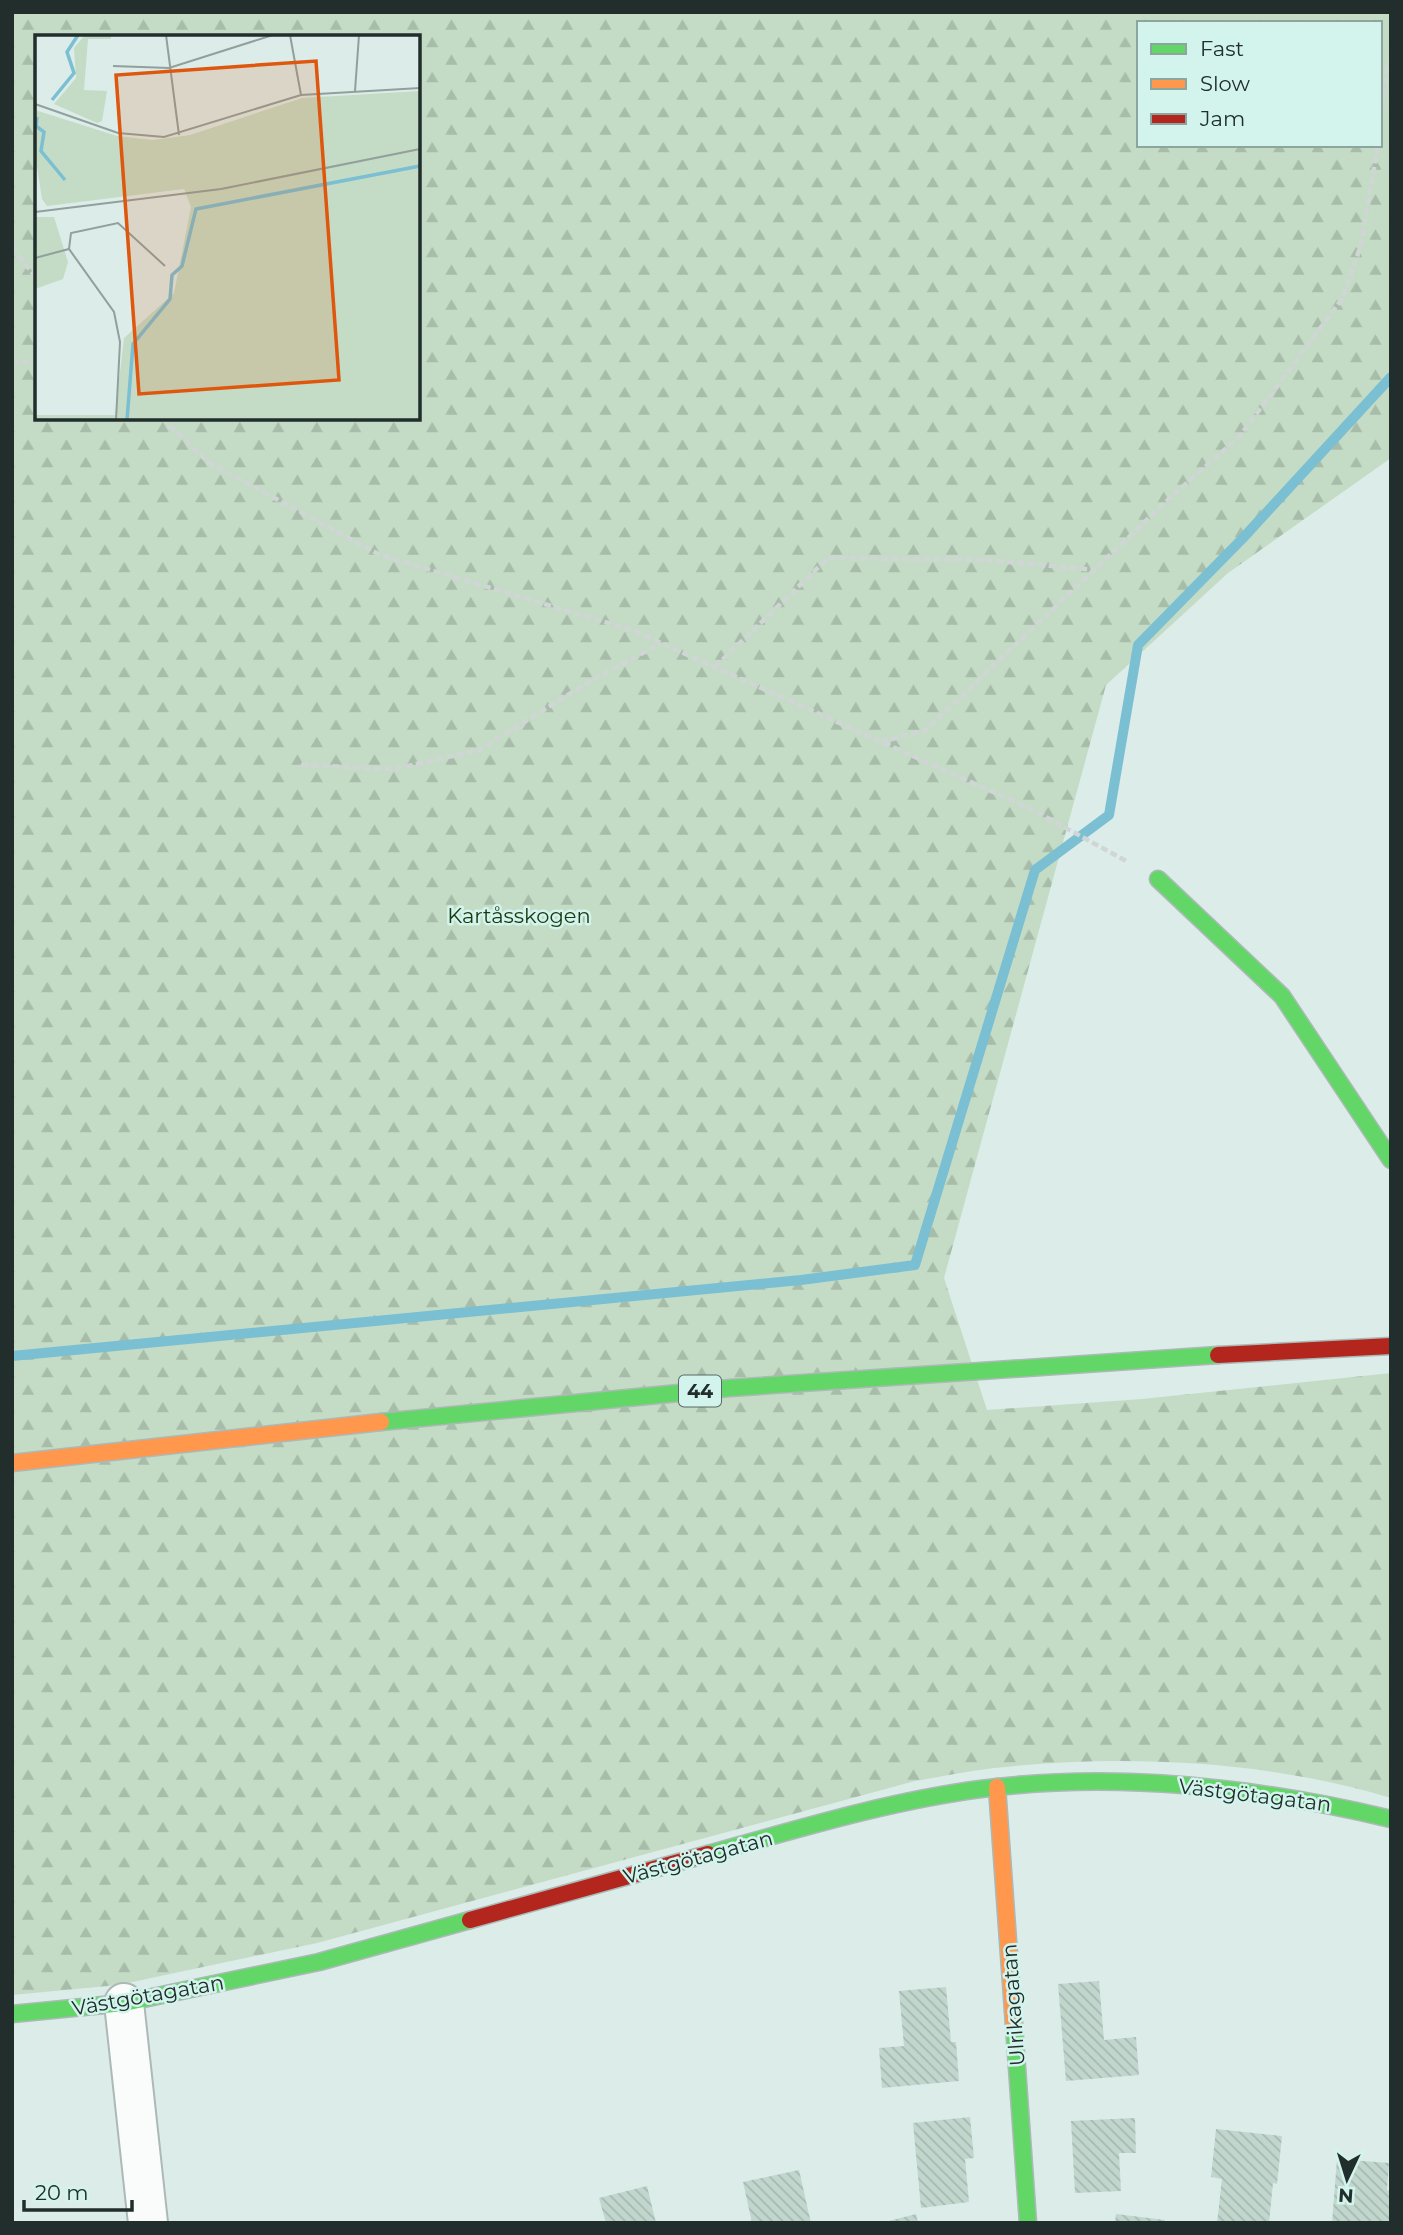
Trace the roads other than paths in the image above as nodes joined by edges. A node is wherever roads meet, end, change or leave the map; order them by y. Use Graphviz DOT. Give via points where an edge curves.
graph roads {
  1 [pos="1158,879"];
  2 [pos="1391,1160"];
  3 [pos="1391,1346"];
  4 [pos="12,1463"];
  5 [pos="997,1787"];
  6 [pos="1391,1819"];
  7 [pos="124,2003"];
  8 [pos="12,2014"];
  9 [pos="148,2223"];
  10 [pos="1028,2223"];
  1 -- 2 [label="street" via="1282,996"];
  3 -- 4 [label="street, 44" via="730,1388"];
  5 -- 6 [label="street, Västgötagatan" via="1098,1782 1247,1790"];
  5 -- 7 [label="street, Västgötagatan" via="847,1816 319,1962"];
  5 -- 10 [label="street, Ulrikagatan"];
  7 -- 8 [label="street, Västgötagatan"];
  7 -- 9 [label="street"];
}
